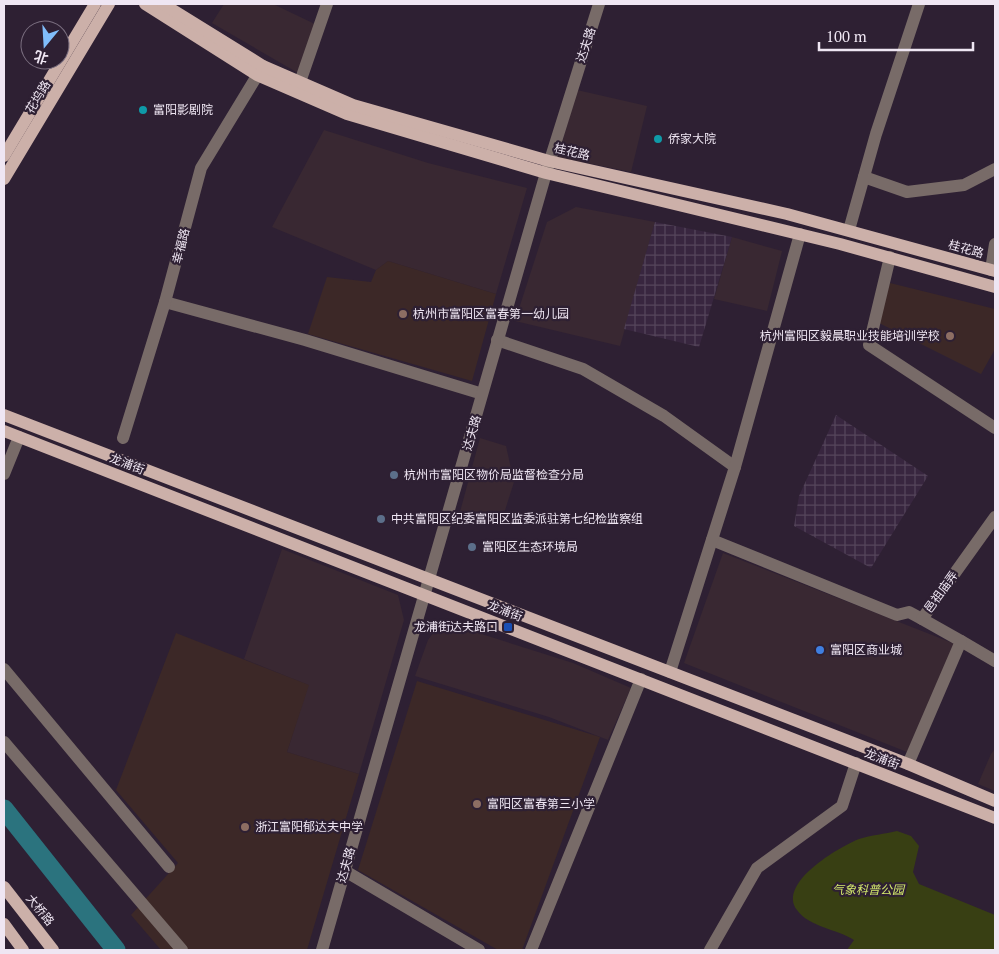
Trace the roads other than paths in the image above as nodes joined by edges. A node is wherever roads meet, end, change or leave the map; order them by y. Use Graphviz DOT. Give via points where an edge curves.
graph roads {
  1 [pos="96,4"];
  2 [pos="109,4"];
  3 [pos="145,4"];
  4 [pos="164,4"];
  5 [pos="327,4"];
  6 [pos="592,4"];
  7 [pos="599,4"];
  8 [pos="919,4"];
  9 [pos="260,70"];
  10 [pos="300,82"];
  11 [pos="4,156"];
  12 [pos="544,166"];
  13 [pos="995,169"];
  14 [pos="864,177"];
  15 [pos="4,178"];
  16 [pos="849,230"];
  17 [pos="800,234"];
  18 [pos="995,244"];
  19 [pos="890,257"];
  20 [pos="993,271"];
  21 [pos="995,287"];
  22 [pos="165,302"];
  23 [pos="497,340"];
  24 [pos="476,392"];
  25 [pos="4,415"];
  26 [pos="995,428"];
  27 [pos="4,431"];
  28 [pos="19,437"];
  29 [pos="123,438"];
  30 [pos="735,467"];
  31 [pos="4,474"];
  32 [pos="995,517"];
  33 [pos="712,540"];
  34 [pos="425,578"];
  35 [pos="420,594"];
  36 [pos="922,619"];
  37 [pos="961,641"];
  38 [pos="995,661"];
  39 [pos="4,669"];
  40 [pos="670,672"];
  41 [pos="641,679"];
  42 [pos="4,742"];
  43 [pos="856,763"];
  44 [pos="908,764"];
  45 [pos="995,801"];
  46 [pos="995,818"];
  47 [pos="169,867"];
  48 [pos="344,871"];
  49 [pos="4,887"];
  50 [pos="4,924"];
  51 [pos="23,950"];
  52 [pos="53,950"];
  53 [pos="182,950"];
  54 [pos="316,950"];
  55 [pos="322,950"];
  56 [pos="479,950"];
  57 [pos="531,950"];
  58 [pos="710,950"];
  1 -- 11 [label="main road, 花坞路"];
  2 -- 15 [label="main road, 花坞路"];
  3 -- 9 [label="main road"];
  4 -- 9 [label="main road, 桂花路"];
  5 -- 10 [label="street"];
  6 -- 12 [label="street, 达夫路"];
  7 -- 12 [label="street, 达夫路"];
  8 -- 14 [label="street"];
  9 -- 10 [label="main road, 桂花路"];
  9 -- 12 [label="main road" via="346,114"];
  9 -- 22 [label="street, 幸福路" via="200,168"];
  10 -- 12 [label="main road, 桂花路" via="353,105"];
  12 -- 16 [label="main road, 桂花路"];
  12 -- 17 [label="main road"];
  12 -- 23 [label="street, 达夫路"];
  12 -- 24 [label="street, 达夫路"];
  13 -- 14 [label="street" via="964,185 907,192"];
  14 -- 16 [label="street"];
  16 -- 20 [label="main road, 桂花路"];
  17 -- 19 [label="main road"];
  17 -- 30 [label="street"];
  18 -- 20 [label="street"];
  19 -- 21 [label="main road"];
  19 -- 26 [label="street" via="870,345"];
  22 -- 24 [label="street"];
  22 -- 29 [label="street, 幸福路"];
  23 -- 30 [label="street" via="583,369 664,416"];
  23 -- 34 [label="street, 达夫路"];
  24 -- 34 [label="street, 达夫路"];
  25 -- 34 [label="main road, 龙浦街"];
  27 -- 28 [label="main road, 龙浦街"];
  28 -- 31 [label="street"];
  28 -- 35 [label="main road, 龙浦街"];
  30 -- 33 [label="street"];
  32 -- 36 [label="street, 邑祖庙弄"];
  33 -- 36 [label="street" via="897,615 909,612"];
  33 -- 40 [label="street"];
  34 -- 35 [label="street, 达夫路"];
  34 -- 40 [label="main road, 龙浦街"];
  35 -- 41 [label="main road, 龙浦街"];
  35 -- 48 [label="street, 达夫路"];
  35 -- 54 [label="street, 达夫路"];
  36 -- 37 [label="street, 邑祖庙弄"];
  37 -- 38 [label="street, 邑祖庙弄"];
  37 -- 44 [label="street"];
  39 -- 47 [label="street"];
  40 -- 44 [label="main road, 龙浦街"];
  41 -- 43 [label="main road, 龙浦街"];
  41 -- 57 [label="street"];
  42 -- 53 [label="street"];
  43 -- 46 [label="main road, 龙浦街"];
  43 -- 58 [label="street" via="842,806 757,868"];
  44 -- 45 [label="main road, 龙浦街"];
  48 -- 55 [label="street, 达夫路"];
  48 -- 56 [label="street"];
  49 -- 52 [label="main road, 大桥路"];
  50 -- 51 [label="main road"];
}
